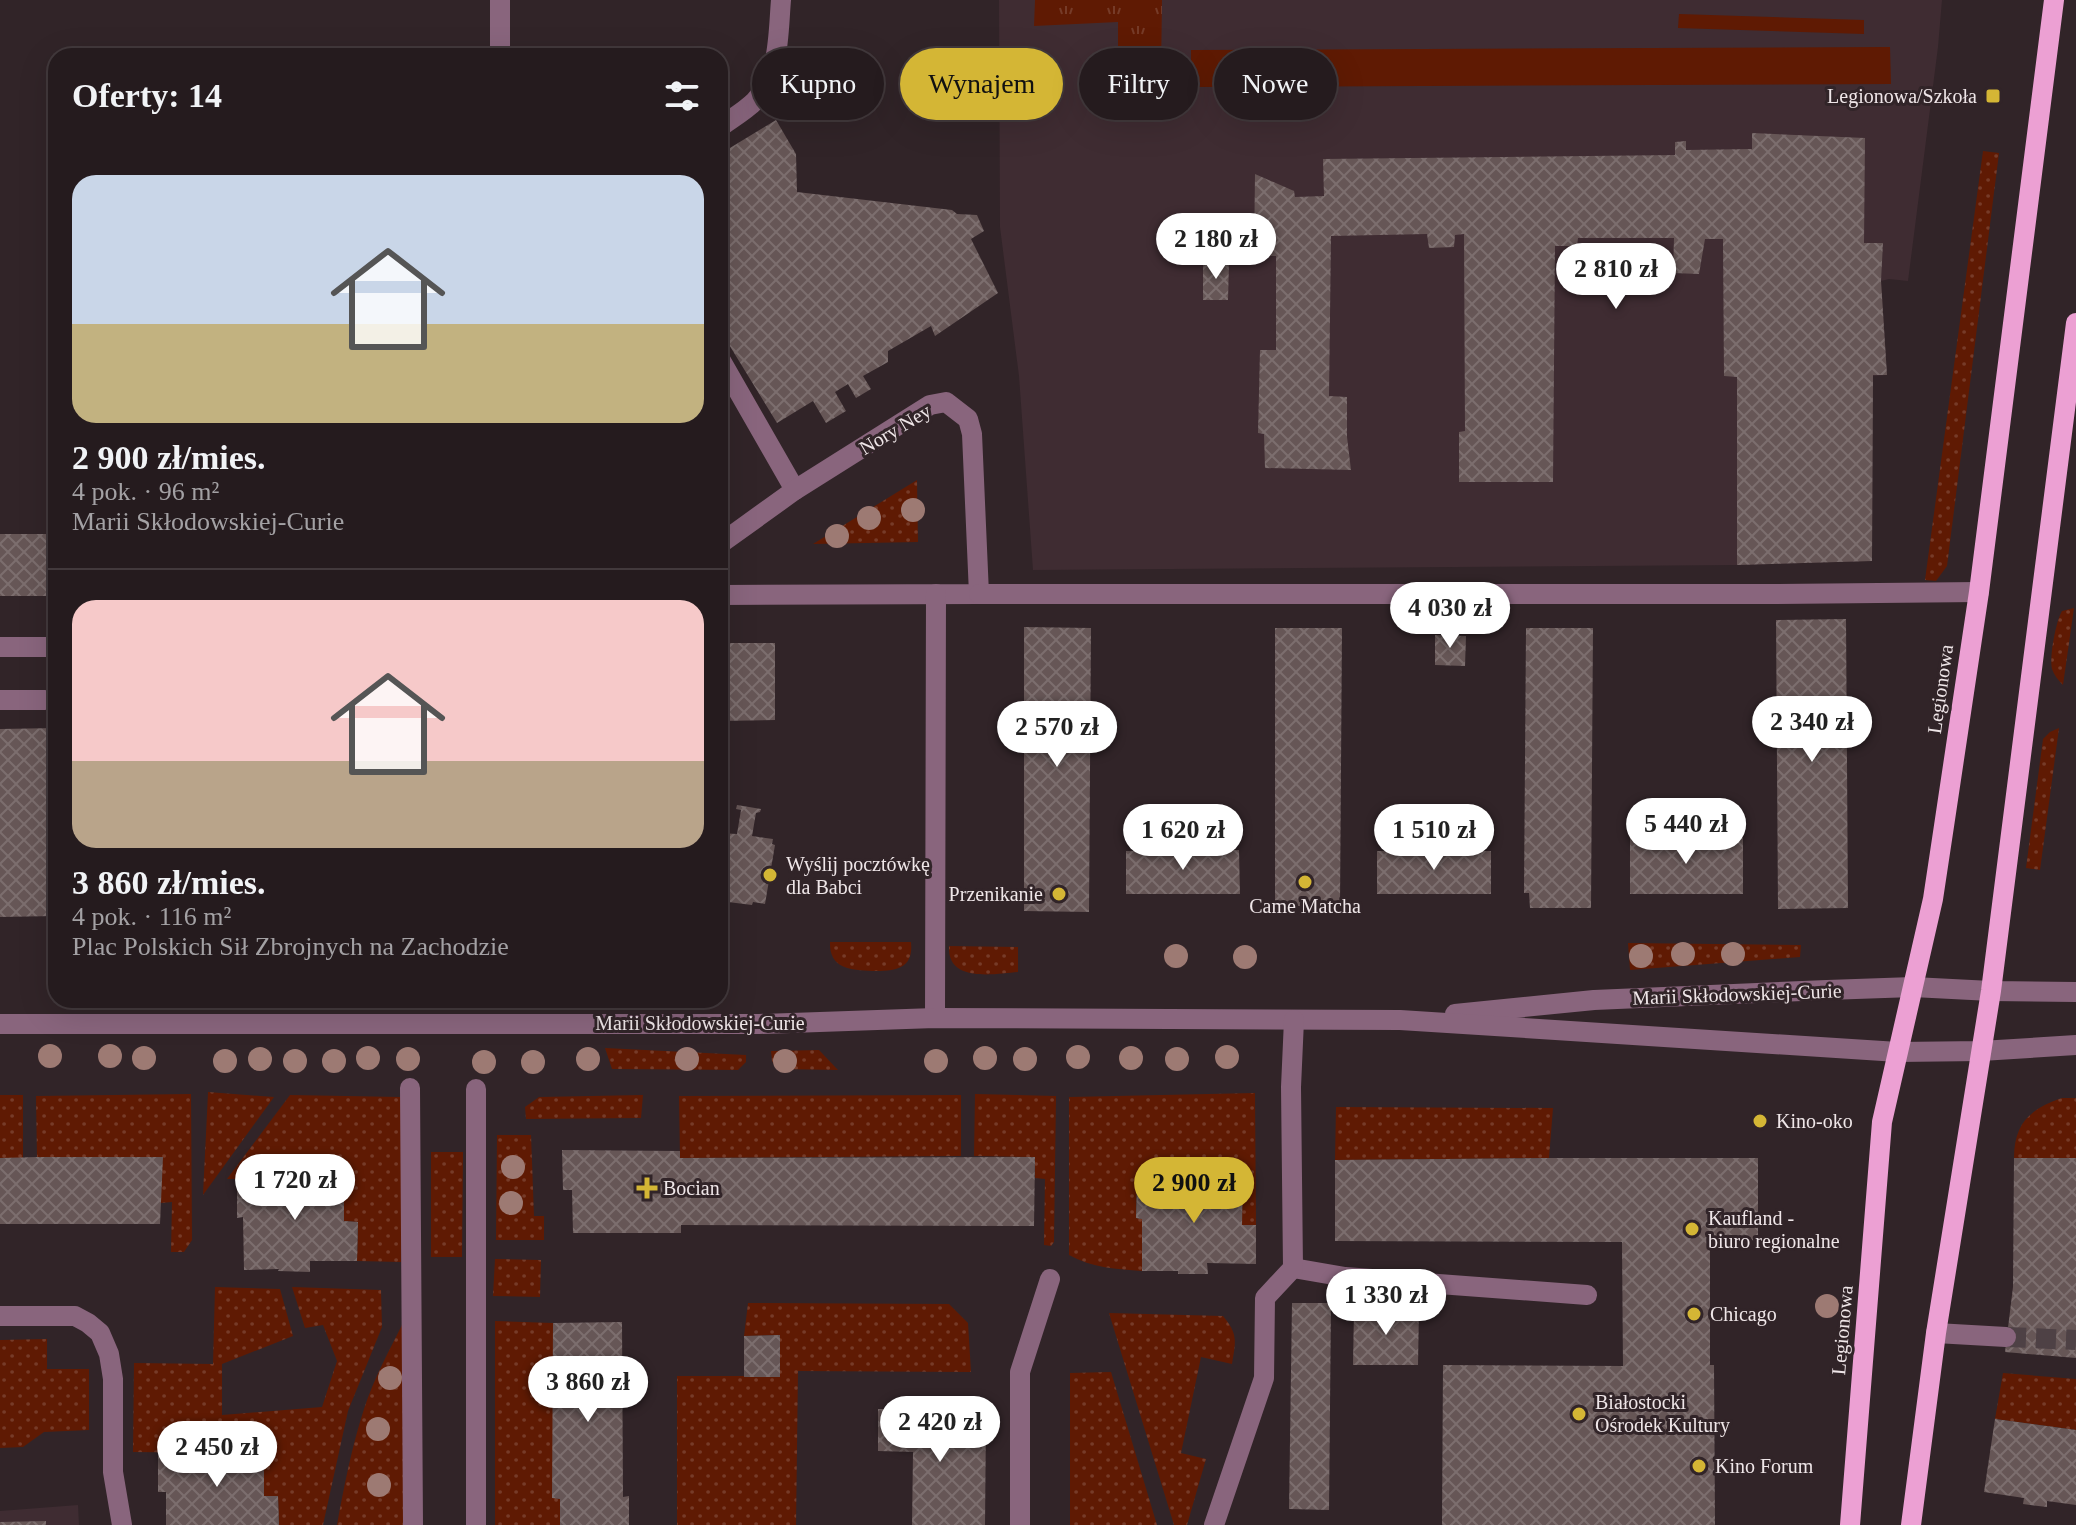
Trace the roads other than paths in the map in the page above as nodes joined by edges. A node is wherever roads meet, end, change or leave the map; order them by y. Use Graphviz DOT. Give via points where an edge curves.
graph roads {
  1 [pos="500,0"];
  2 [pos="781,0"];
  3 [pos="2054,0"];
  4 [pos="500,48"];
  5 [pos="728,121"];
  6 [pos="2076,323"];
  7 [pos="728,373"];
  8 [pos="795,490"];
  9 [pos="728,538"];
  10 [pos="1979,592"];
  11 [pos="936,594"];
  12 [pos="979,594"];
  13 [pos="728,595"];
  14 [pos="0,647"];
  15 [pos="48,647"];
  16 [pos="0,700"];
  17 [pos="45,700"];
  18 [pos="1913,987"];
  19 [pos="1991,991"];
  20 [pos="2076,992"];
  21 [pos="935,1018"];
  22 [pos="1294,1020"];
  23 [pos="1400,1020"];
  24 [pos="0,1024"];
  25 [pos="2076,1045"];
  26 [pos="1981,1051"];
  27 [pos="1898,1052"];
  28 [pos="410,1088"];
  29 [pos="476,1089"];
  30 [pos="1293,1268"];
  31 [pos="1050,1279"];
  32 [pos="1587,1295"];
  33 [pos="0,1316"];
  34 [pos="1936,1333"];
  35 [pos="2006,1337"];
  36 [pos="122,1525"];
  37 [pos="413,1525"];
  38 [pos="476,1525"];
  39 [pos="1020,1525"];
  40 [pos="1214,1525"];
  41 [pos="1850,1525"];
  42 [pos="1911,1525"];
  1 -- 4 [label="street"];
  2 -- 5 [label="street" via="778,49 769,83"];
  3 -- 10 [label="main road, Legionowa"];
  6 -- 19 [label="main road"];
  7 -- 8 [label="street"];
  8 -- 9 [label="street, Nory Ney"];
  8 -- 12 [label="street, Nory Ney" via="930,405 946,402 968,419 972,434"];
  10 -- 12 [label="street"];
  10 -- 18 [label="main road, Legionowa" via="1933,899"];
  11 -- 12 [label="street"];
  11 -- 13 [label="street"];
  11 -- 21 [label="street"];
  14 -- 15 [label="street"];
  16 -- 17 [label="street"];
  18 -- 19 [label="street, Marii Skłodowskiej-Curie"];
  18 -- 23 [label="street, Marii Skłodowskiej-Curie" via="1594,1000"];
  18 -- 27 [label="main road, Legionowa"];
  19 -- 20 [label="street, Marii Skłodowskiej-Curie"];
  19 -- 26 [label="main road"];
  21 -- 22 [label="street, Marii Skłodowskiej-Curie"];
  21 -- 24 [label="street, Marii Skłodowskiej-Curie" via="759,1024"];
  22 -- 23 [label="street, Marii Skłodowskiej-Curie"];
  22 -- 30 [label="street"];
  23 -- 27 [label="street, Marii Skłodowskiej-Curie"];
  25 -- 26 [label="street, Marii Skłodowskiej-Curie"];
  26 -- 27 [label="street, Marii Skłodowskiej-Curie"];
  26 -- 34 [label="main road"];
  27 -- 41 [label="main road, Legionowa" via="1882,1122"];
  28 -- 37 [label="street"];
  29 -- 38 [label="street"];
  30 -- 32 [label="street" via="1345,1277"];
  30 -- 40 [label="street" via="1265,1298 1264,1378"];
  31 -- 39 [label="street" via="1020,1372"];
  33 -- 36 [label="street" via="75,1316 100,1333 113,1379 113,1472"];
  34 -- 35 [label="street"];
  34 -- 42 [label="main road"];
}
